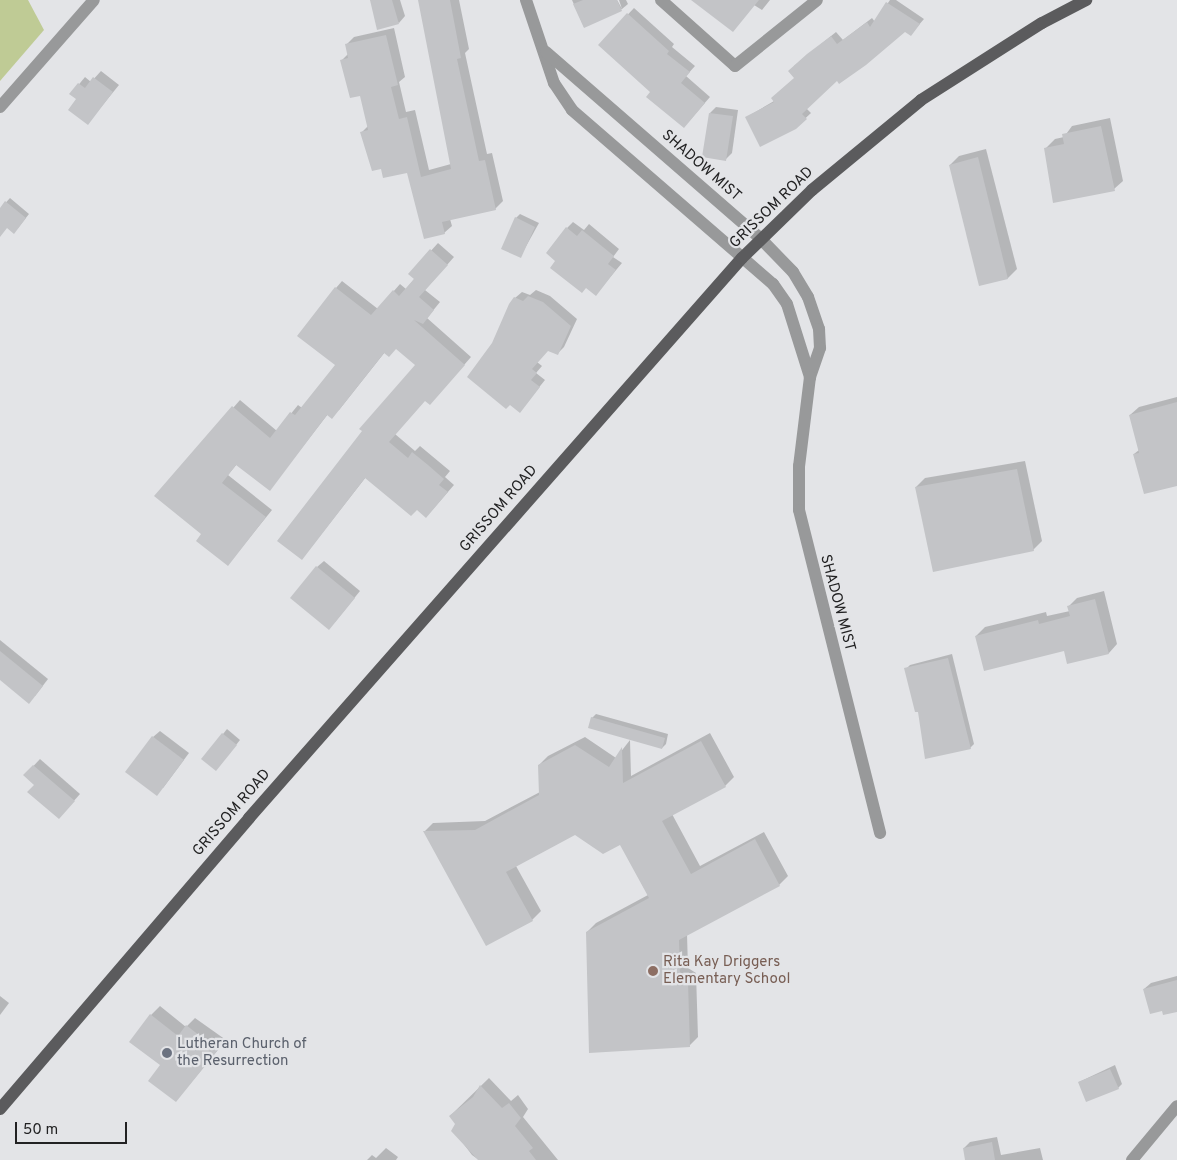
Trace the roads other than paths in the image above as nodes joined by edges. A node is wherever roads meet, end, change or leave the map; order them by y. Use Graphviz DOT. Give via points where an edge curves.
graph roads {
  1 [pos="94,0"];
  2 [pos="526,0"];
  3 [pos="660,0"];
  4 [pos="818,0"];
  5 [pos="1086,0"];
  6 [pos="546,52"];
  7 [pos="0,107"];
  8 [pos="760,239"];
  9 [pos="742,258"];
  10 [pos="810,377"];
  11 [pos="880,833"];
  12 [pos="1177,1106"];
  13 [pos="0,1109"];
  14 [pos="1132,1160"];
  1 -- 7 [label="street"];
  2 -- 6 [label="street, SHADOW MIST"];
  3 -- 4 [label="street" via="735,66"];
  5 -- 8 [label="main road, GRISSOM ROAD" via="1035,27 922,100 818,184"];
  6 -- 8 [label="street, SHADOW MIST"];
  6 -- 9 [label="street, SHADOW MIST" via="554,84 572,110"];
  8 -- 9 [label="main road, GRISSOM ROAD"];
  8 -- 10 [label="street, SHADOW MIST" via="793,272 808,297 819,329 820,348"];
  9 -- 10 [label="street, SHADOW MIST" via="773,284 787,304"];
  9 -- 13 [label="main road, GRISSOM ROAD" via="237,832"];
  10 -- 11 [label="street, SHADOW MIST" via="799,466 798,510"];
  12 -- 14 [label="street"];
}
